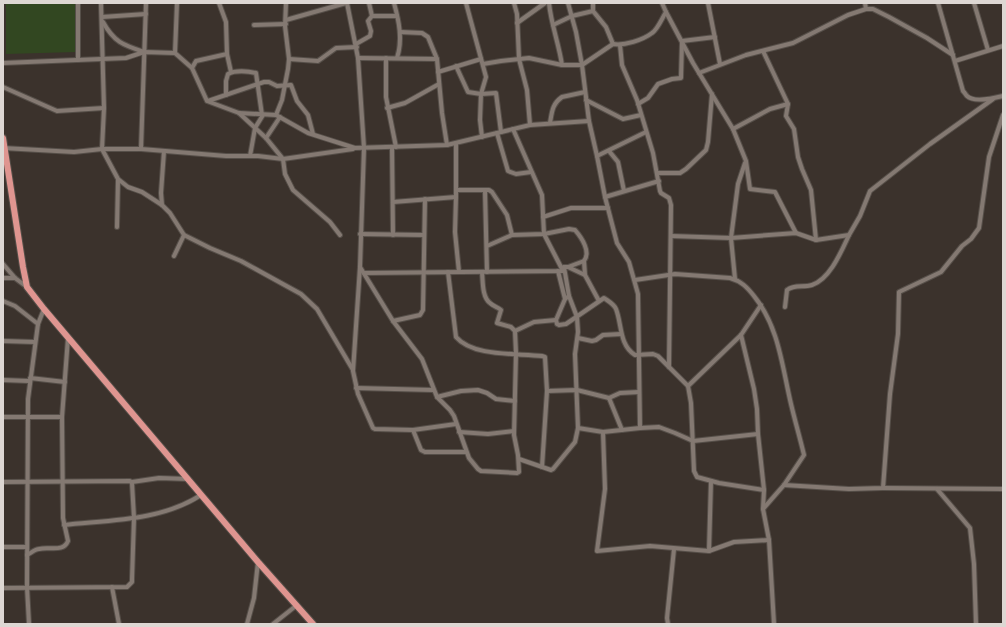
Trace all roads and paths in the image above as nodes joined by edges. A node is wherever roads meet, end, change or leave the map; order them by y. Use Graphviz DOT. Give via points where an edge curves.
graph roads {
  1 [pos="78,3"];
  2 [pos="101,3"];
  3 [pos="146,3"];
  4 [pos="176,3"];
  5 [pos="219,3"];
  6 [pos="286,3"];
  7 [pos="345,3"];
  8 [pos="369,3"];
  9 [pos="394,3"];
  10 [pos="466,3"];
  11 [pos="514,3"];
  12 [pos="545,3"];
  13 [pos="549,3"];
  14 [pos="568,3"];
  15 [pos="593,3"];
  16 [pos="662,3"];
  17 [pos="708,3"];
  18 [pos="865,3"];
  19 [pos="938,3"];
  20 [pos="974,3"];
  21 [pos="866,9"];
  22 [pos="593,11"];
  23 [pos="666,12"];
  24 [pos="146,14"];
  25 [pos="372,16"];
  26 [pos="397,16"];
  27 [pos="572,16"];
  28 [pos="102,18"];
  29 [pos="286,22"];
  30 [pos="517,23"];
  31 [pos="254,25"];
  32 [pos="553,25"];
  33 [pos="400,32"];
  34 [pos="715,37"];
  35 [pos="682,41"];
  36 [pos="356,44"];
  37 [pos="613,44"];
  38 [pos="620,45"];
  39 [pos="1003,46"];
  40 [pos="763,50"];
  41 [pos="988,50"];
  42 [pos="399,51"];
  43 [pos="144,52"];
  44 [pos="175,53"];
  45 [pos="227,54"];
  46 [pos="953,55"];
  47 [pos="358,58"];
  48 [pos="386,58"];
  49 [pos="397,58"];
  50 [pos="402,58"];
  51 [pos="103,59"];
  52 [pos="289,59"];
  53 [pos="437,59"];
  54 [pos="481,59"];
  55 [pos="519,59"];
  56 [pos="78,60"];
  57 [pos="955,60"];
  58 [pos="3,63"];
  59 [pos="483,64"];
  60 [pos="720,64"];
  61 [pos="562,65"];
  62 [pos="582,65"];
  63 [pos="456,66"];
  64 [pos="192,68"];
  65 [pos="232,72"];
  66 [pos="438,72"];
  67 [pos="699,73"];
  68 [pos="257,84"];
  69 [pos="439,84"];
  70 [pos="285,85"];
  71 [pos="3,87"];
  72 [pos="585,92"];
  73 [pos="481,94"];
  74 [pos="712,94"];
  75 [pos="226,95"];
  76 [pos="1003,96"];
  77 [pos="993,99"];
  78 [pos="586,100"];
  79 [pos="207,101"];
  80 [pos="638,104"];
  81 [pos="788,104"];
  82 [pos="104,108"];
  83 [pos="388,108"];
  84 [pos="239,113"];
  85 [pos="262,115"];
  86 [pos="641,115"];
  87 [pos="1003,115"];
  88 [pos="278,116"];
  89 [pos="589,121"];
  90 [pos="550,123"];
  91 [pos="530,125"];
  92 [pos="255,128"];
  93 [pos="513,129"];
  94 [pos="733,129"];
  95 [pos="646,132"];
  96 [pos="499,133"];
  97 [pos="313,134"];
  98 [pos="482,137"];
  99 [pos="3,138"];
  100 [pos="266,138"];
  101 [pos="456,143"];
  102 [pos="447,145"];
  103 [pos="394,147"];
  104 [pos="4,148"];
  105 [pos="141,148"];
  106 [pos="355,148"];
  107 [pos="364,148"];
  108 [pos="102,149"];
  109 [pos="164,151"];
  110 [pos="609,151"];
  111 [pos="250,156"];
  112 [pos="597,156"];
  113 [pos="283,159"];
  114 [pos="746,160"];
  115 [pos="531,172"];
  116 [pos="657,173"];
  117 [pos="118,179"];
  118 [pos="659,181"];
  119 [pos="456,190"];
  120 [pos="485,190"];
  121 [pos="624,191"];
  122 [pos="456,197"];
  123 [pos="605,197"];
  124 [pos="425,200"];
  125 [pos="392,202"];
  126 [pos="162,205"];
  127 [pos="608,208"];
  128 [pos="543,217"];
  129 [pos="117,227"];
  130 [pos="796,233"];
  131 [pos="360,234"];
  132 [pos="544,234"];
  133 [pos="184,235"];
  134 [pos="340,235"];
  135 [pos="393,235"];
  136 [pos="424,235"];
  137 [pos="512,235"];
  138 [pos="849,235"];
  139 [pos="671,236"];
  140 [pos="731,238"];
  141 [pos="816,240"];
  142 [pos="487,246"];
  143 [pos="174,256"];
  144 [pos="584,261"];
  145 [pos="3,264"];
  146 [pos="360,267"];
  147 [pos="565,268"];
  148 [pos="558,271"];
  149 [pos="448,272"];
  150 [pos="459,272"];
  151 [pos="482,272"];
  152 [pos="487,272"];
  153 [pos="364,273"];
  154 [pos="424,273"];
  155 [pos="670,274"];
  156 [pos="585,275"];
  157 [pos="3,278"];
  158 [pos="15,278"];
  159 [pos="734,279"];
  160 [pos="635,280"];
  161 [pos="28,287"];
  162 [pos="569,296"];
  163 [pos="565,299"];
  164 [pos="3,301"];
  165 [pos="599,301"];
  166 [pos="761,305"];
  167 [pos="785,307"];
  168 [pos="44,309"];
  169 [pos="576,317"];
  170 [pos="556,320"];
  171 [pos="393,321"];
  172 [pos="38,324"];
  173 [pos="515,331"];
  174 [pos="621,334"];
  175 [pos="741,335"];
  176 [pos="68,338"];
  177 [pos="578,338"];
  178 [pos="3,341"];
  179 [pos="35,342"];
  180 [pos="516,353"];
  181 [pos="638,355"];
  182 [pos="669,367"];
  183 [pos="353,370"];
  184 [pos="3,380"];
  185 [pos="29,380"];
  186 [pos="65,382"];
  187 [pos="688,386"];
  188 [pos="356,388"];
  189 [pos="434,390"];
  190 [pos="577,390"];
  191 [pos="547,391"];
  192 [pos="639,392"];
  193 [pos="437,396"];
  194 [pos="609,398"];
  195 [pos="515,401"];
  196 [pos="28,416"];
  197 [pos="62,416"];
  198 [pos="3,417"];
  199 [pos="456,424"];
  200 [pos="578,428"];
  201 [pos="640,428"];
  202 [pos="413,430"];
  203 [pos="622,430"];
  204 [pos="514,431"];
  205 [pos="459,432"];
  206 [pos="603,432"];
  207 [pos="758,434"];
  208 [pos="693,441"];
  209 [pos="466,452"];
  210 [pos="519,460"];
  211 [pos="542,467"];
  212 [pos="188,479"];
  213 [pos="711,481"];
  214 [pos="3,482"];
  215 [pos="28,482"];
  216 [pos="63,482"];
  217 [pos="132,482"];
  218 [pos="784,485"];
  219 [pos="883,488"];
  220 [pos="937,489"];
  221 [pos="1003,489"];
  222 [pos="764,490"];
  223 [pos="201,495"];
  224 [pos="763,509"];
  225 [pos="134,518"];
  226 [pos="64,525"];
  227 [pos="769,540"];
  228 [pos="3,547"];
  229 [pos="28,547"];
  230 [pos="674,549"];
  231 [pos="709,551"];
  232 [pos="28,555"];
  233 [pos="258,562"];
  234 [pos="28,587"];
  235 [pos="112,587"];
  236 [pos="3,588"];
  237 [pos="296,605"];
  238 [pos="29,624"];
  239 [pos="120,624"];
  240 [pos="247,624"];
  241 [pos="273,624"];
  242 [pos="313,624"];
  243 [pos="668,624"];
  244 [pos="774,624"];
  245 [pos="976,624"];
  1 -- 56 [label="street"];
  2 -- 28 [label="street"];
  3 -- 24 [label="street"];
  4 -- 44 [label="street"];
  5 -- 45 [label="street" via="226,22"];
  6 -- 29 [label="street"];
  7 -- 29 [label="street"];
  7 -- 36 [label="street"];
  8 -- 25 [label="street"];
  9 -- 26 [label="street"];
  10 -- 54 [label="street"];
  11 -- 30 [label="street"];
  12 -- 30 [label="street"];
  13 -- 32 [label="street"];
  14 -- 27 [label="street"];
  15 -- 22 [label="street"];
  16 -- 23 [label="street"];
  17 -- 34 [label="street"];
  18 -- 21 [label="street"];
  19 -- 46 [label="street"];
  20 -- 41 [label="street"];
  21 -- 40 [label="street" via="848,15 793,43"];
  21 -- 46 [label="street" via="889,17"];
  22 -- 27 [label="street"];
  22 -- 37 [label="street" via="606,27"];
  23 -- 35 [label="street"];
  23 -- 38 [label="street" via="652,33"];
  24 -- 28 [label="street"];
  24 -- 43 [label="street"];
  25 -- 26 [label="street"];
  25 -- 36 [label="street" via="368,20 370,36"];
  26 -- 33 [label="street"];
  27 -- 32 [label="street"];
  27 -- 62 [label="street"];
  28 -- 43 [label="street" via="108,32 122,44"];
  28 -- 51 [label="street"];
  29 -- 31 [label="street"];
  29 -- 52 [label="street"];
  30 -- 55 [label="street"];
  32 -- 61 [label="street"];
  33 -- 42 [label="street"];
  33 -- 53 [label="street" via="422,33 428,37"];
  34 -- 35 [label="street"];
  34 -- 60 [label="street"];
  35 -- 67 [label="street"];
  35 -- 80 [label="street" via="681,78 658,84 648,98"];
  36 -- 47 [label="street"];
  36 -- 52 [label="street" via="336,48 318,61"];
  37 -- 38 [label="street"];
  37 -- 62 [label="street"];
  38 -- 80 [label="street" via="622,65"];
  39 -- 41 [label="street"];
  40 -- 60 [label="street"];
  40 -- 81 [label="street"];
  41 -- 57 [label="street"];
  42 -- 49 [label="street"];
  42 -- 50 [label="street"];
  43 -- 44 [label="street"];
  43 -- 51 [label="street" via="126,58"];
  43 -- 105 [label="street"];
  44 -- 64 [label="street"];
  45 -- 64 [label="street" via="198,61"];
  45 -- 65 [label="street"];
  46 -- 57 [label="street"];
  47 -- 48 [label="street"];
  47 -- 107 [label="street"];
  48 -- 49 [label="street"];
  48 -- 83 [label="street"];
  49 -- 50 [label="street"];
  50 -- 53 [label="street"];
  51 -- 56 [label="street"];
  51 -- 82 [label="street"];
  52 -- 70 [label="street"];
  53 -- 66 [label="street"];
  54 -- 59 [label="street"];
  54 -- 63 [label="street"];
  55 -- 59 [label="street"];
  55 -- 61 [label="street" via="535,59"];
  55 -- 91 [label="street" via="527,90"];
  56 -- 58 [label="street"];
  57 -- 77 [label="street" via="963,91 968,97"];
  59 -- 73 [label="street" via="486,77"];
  60 -- 67 [label="street"];
  61 -- 62 [label="street"];
  62 -- 72 [label="street"];
  63 -- 66 [label="street"];
  63 -- 73 [label="street" via="468,92"];
  64 -- 79 [label="street"];
  65 -- 68 [label="street" via="256,73"];
  65 -- 75 [label="street" via="227,76"];
  66 -- 69 [label="street"];
  67 -- 74 [label="street"];
  68 -- 70 [label="street" via="267,82 278,86"];
  68 -- 75 [label="street"];
  68 -- 85 [label="street"];
  69 -- 83 [label="street" via="405,103"];
  69 -- 102 [label="street"];
  70 -- 88 [label="street"];
  70 -- 97 [label="street" via="292,86 295,98 308,115"];
  71 -- 82 [label="street" via="57,111"];
  72 -- 78 [label="street"];
  72 -- 90 [label="street" via="559,100 552,108"];
  73 -- 96 [label="street" via="497,95"];
  73 -- 98 [label="street"];
  74 -- 94 [label="street"];
  74 -- 116 [label="street" via="706,150 680,173"];
  75 -- 79 [label="street"];
  76 -- 77 [label="street"];
  77 -- 138 [label="street" via="870,191"];
  78 -- 86 [label="street" via="623,119"];
  78 -- 89 [label="street"];
  79 -- 84 [label="street"];
  80 -- 86 [label="street"];
  81 -- 94 [label="street" via="770,109"];
  81 -- 141 [label="street" via="786,116 794,129 798,156 811,190"];
  82 -- 108 [label="street"];
  83 -- 103 [label="street"];
  84 -- 85 [label="street"];
  84 -- 92 [label="street"];
  85 -- 88 [label="street"];
  85 -- 92 [label="street"];
  86 -- 95 [label="street"];
  87 -- 219 [label="street" via="989,157 979,228 941,272 899,292 898,334 890,394"];
  88 -- 97 [label="street"];
  88 -- 100 [label="street"];
  89 -- 90 [label="street"];
  89 -- 112 [label="street"];
  90 -- 91 [label="street"];
  91 -- 93 [label="street"];
  92 -- 100 [label="street"];
  92 -- 111 [label="street"];
  93 -- 96 [label="street"];
  93 -- 115 [label="street"];
  94 -- 114 [label="street"];
  95 -- 110 [label="street"];
  95 -- 116 [label="street"];
  96 -- 98 [label="street"];
  96 -- 115 [label="street" via="508,171 516,174"];
  97 -- 106 [label="street"];
  98 -- 101 [label="street"];
  99 -- 104 [label="highway"];
  100 -- 113 [label="street"];
  101 -- 102 [label="street"];
  101 -- 119 [label="street"];
  102 -- 103 [label="street"];
  103 -- 107 [label="street"];
  103 -- 125 [label="street"];
  104 -- 108 [label="street" via="74,152"];
  104 -- 161 [label="highway"];
  105 -- 108 [label="street"];
  105 -- 109 [label="street"];
  106 -- 107 [label="street"];
  106 -- 113 [label="street"];
  107 -- 131 [label="street"];
  108 -- 117 [label="street"];
  109 -- 111 [label="street"];
  109 -- 126 [label="street"];
  110 -- 112 [label="street"];
  110 -- 121 [label="street" via="618,162"];
  111 -- 113 [label="street"];
  112 -- 123 [label="street"];
  113 -- 134 [label="street" via="285,174 293,190 330,222"];
  114 -- 130 [label="street" via="750,189 775,192"];
  114 -- 140 [label="street" via="738,184"];
  115 -- 128 [label="street" via="542,195"];
  116 -- 118 [label="street"];
  117 -- 126 [label="street"];
  117 -- 129 [label="street"];
  118 -- 121 [label="street"];
  118 -- 139 [label="street" via="661,193 669,198 671,205"];
  119 -- 120 [label="street"];
  119 -- 122 [label="street"];
  120 -- 137 [label="street" via="492,192 507,216"];
  120 -- 142 [label="street"];
  121 -- 123 [label="street"];
  122 -- 124 [label="street"];
  122 -- 150 [label="street" via="455,232"];
  123 -- 127 [label="street"];
  124 -- 125 [label="street"];
  124 -- 136 [label="street"];
  125 -- 135 [label="street"];
  126 -- 133 [label="street"];
  127 -- 128 [label="street" via="571,208"];
  127 -- 160 [label="street" via="617,243 629,262"];
  128 -- 132 [label="street"];
  130 -- 140 [label="street"];
  130 -- 141 [label="street"];
  131 -- 135 [label="street"];
  131 -- 146 [label="street"];
  132 -- 137 [label="street"];
  132 -- 144 [label="street" via="575,230 584,243 587,255"];
  132 -- 147 [label="street"];
  133 -- 143 [label="street"];
  133 -- 183 [label="street" via="241,260 301,294 317,309"];
  135 -- 136 [label="street"];
  136 -- 154 [label="street"];
  137 -- 142 [label="street"];
  138 -- 141 [label="street"];
  138 -- 167 [label="street" via="822,281 810,286 792,286 787,290"];
  139 -- 140 [label="street"];
  139 -- 155 [label="street"];
  140 -- 159 [label="street"];
  142 -- 152 [label="street"];
  144 -- 147 [label="street"];
  144 -- 156 [label="street"];
  145 -- 158 [label="street"];
  146 -- 153 [label="street"];
  146 -- 183 [label="street"];
  147 -- 148 [label="street"];
  147 -- 156 [label="street"];
  147 -- 162 [label="street"];
  148 -- 152 [label="street"];
  148 -- 163 [label="street"];
  149 -- 150 [label="street"];
  149 -- 154 [label="street"];
  149 -- 180 [label="street" via="456,337 475,349 493,353"];
  150 -- 151 [label="street"];
  151 -- 152 [label="street"];
  151 -- 173 [label="street" via="484,294 490,304 501,310 497,323 511,327"];
  153 -- 154 [label="street"];
  153 -- 171 [label="street"];
  154 -- 171 [label="street" via="421,314"];
  155 -- 159 [label="street"];
  155 -- 160 [label="street"];
  155 -- 182 [label="street"];
  156 -- 165 [label="street"];
  157 -- 158 [label="street"];
  158 -- 161 [label="street"];
  159 -- 166 [label="street" via="746,286"];
  160 -- 181 [label="street" via="640,308"];
  161 -- 168 [label="highway"];
  162 -- 163 [label="street"];
  162 -- 169 [label="street"];
  163 -- 170 [label="street"];
  164 -- 172 [label="street" via="15,306"];
  165 -- 169 [label="street"];
  165 -- 174 [label="street" via="604,298 615,307"];
  166 -- 175 [label="street"];
  166 -- 218 [label="street" via="777,340 804,455"];
  168 -- 172 [label="street"];
  168 -- 176 [label="highway"];
  169 -- 170 [label="street" via="566,324 559,325"];
  169 -- 177 [label="street"];
  170 -- 173 [label="street" via="534,322"];
  171 -- 189 [label="street" via="422,359"];
  172 -- 179 [label="street"];
  173 -- 180 [label="street"];
  174 -- 177 [label="street" via="604,335 592,341"];
  174 -- 181 [label="street" via="629,351"];
  175 -- 187 [label="street"];
  175 -- 207 [label="street" via="758,409"];
  176 -- 186 [label="street"];
  176 -- 212 [label="highway"];
  177 -- 190 [label="street" via="575,354"];
  178 -- 179 [label="street"];
  179 -- 185 [label="street"];
  180 -- 191 [label="street" via="545,357"];
  180 -- 195 [label="street"];
  181 -- 182 [label="street" via="656,355"];
  181 -- 192 [label="street"];
  182 -- 187 [label="street"];
  183 -- 188 [label="street"];
  184 -- 185 [label="street"];
  185 -- 186 [label="street"];
  185 -- 196 [label="street"];
  186 -- 197 [label="street"];
  187 -- 208 [label="street"];
  188 -- 189 [label="street"];
  188 -- 202 [label="street" via="375,430"];
  189 -- 193 [label="street"];
  190 -- 191 [label="street"];
  190 -- 194 [label="street"];
  190 -- 200 [label="street"];
  191 -- 211 [label="street"];
  192 -- 194 [label="street" via="620,393"];
  192 -- 201 [label="street"];
  193 -- 195 [label="street" via="461,390 478,390 496,399"];
  193 -- 199 [label="street" via="450,410"];
  194 -- 203 [label="street"];
  195 -- 204 [label="street"];
  196 -- 197 [label="street"];
  196 -- 198 [label="street"];
  196 -- 215 [label="street"];
  197 -- 216 [label="street"];
  199 -- 202 [label="street"];
  199 -- 205 [label="street"];
  200 -- 206 [label="street"];
  200 -- 211 [label="street" via="575,442 555,467 551,470"];
  201 -- 203 [label="street"];
  201 -- 208 [label="street" via="664,428"];
  202 -- 209 [label="street" via="421,450 425,452"];
  203 -- 206 [label="street"];
  204 -- 205 [label="street" via="488,434"];
  204 -- 210 [label="street"];
  205 -- 209 [label="street"];
  206 -- 230 [label="street" via="605,489 597,552 650,546"];
  207 -- 208 [label="street"];
  207 -- 222 [label="street"];
  208 -- 213 [label="street" via="695,474"];
  209 -- 210 [label="street" via="478,469 484,471 517,473"];
  210 -- 211 [label="street"];
  212 -- 217 [label="street" via="159,478"];
  212 -- 223 [label="highway"];
  213 -- 222 [label="street"];
  213 -- 231 [label="street"];
  214 -- 215 [label="street"];
  215 -- 216 [label="street"];
  215 -- 229 [label="street"];
  216 -- 217 [label="street"];
  216 -- 226 [label="street"];
  217 -- 225 [label="street"];
  218 -- 219 [label="street"];
  218 -- 224 [label="street"];
  219 -- 220 [label="street"];
  220 -- 221 [label="street"];
  220 -- 245 [label="street" via="970,528"];
  222 -- 224 [label="street"];
  223 -- 225 [label="street" via="180,506"];
  223 -- 233 [label="highway"];
  224 -- 227 [label="street"];
  225 -- 226 [label="street"];
  225 -- 235 [label="street" via="132,582 126,587"];
  226 -- 232 [label="street" via="68,537 65,545 39,549"];
  227 -- 231 [label="street" via="734,542"];
  227 -- 244 [label="street"];
  228 -- 229 [label="street"];
  229 -- 232 [label="street"];
  230 -- 231 [label="street"];
  230 -- 243 [label="street"];
  232 -- 234 [label="street"];
  233 -- 237 [label="highway"];
  233 -- 240 [label="street" via="254,598"];
  234 -- 235 [label="street"];
  234 -- 236 [label="street"];
  234 -- 238 [label="street"];
  235 -- 239 [label="street"];
  237 -- 241 [label="street"];
  237 -- 242 [label="highway"];
}
